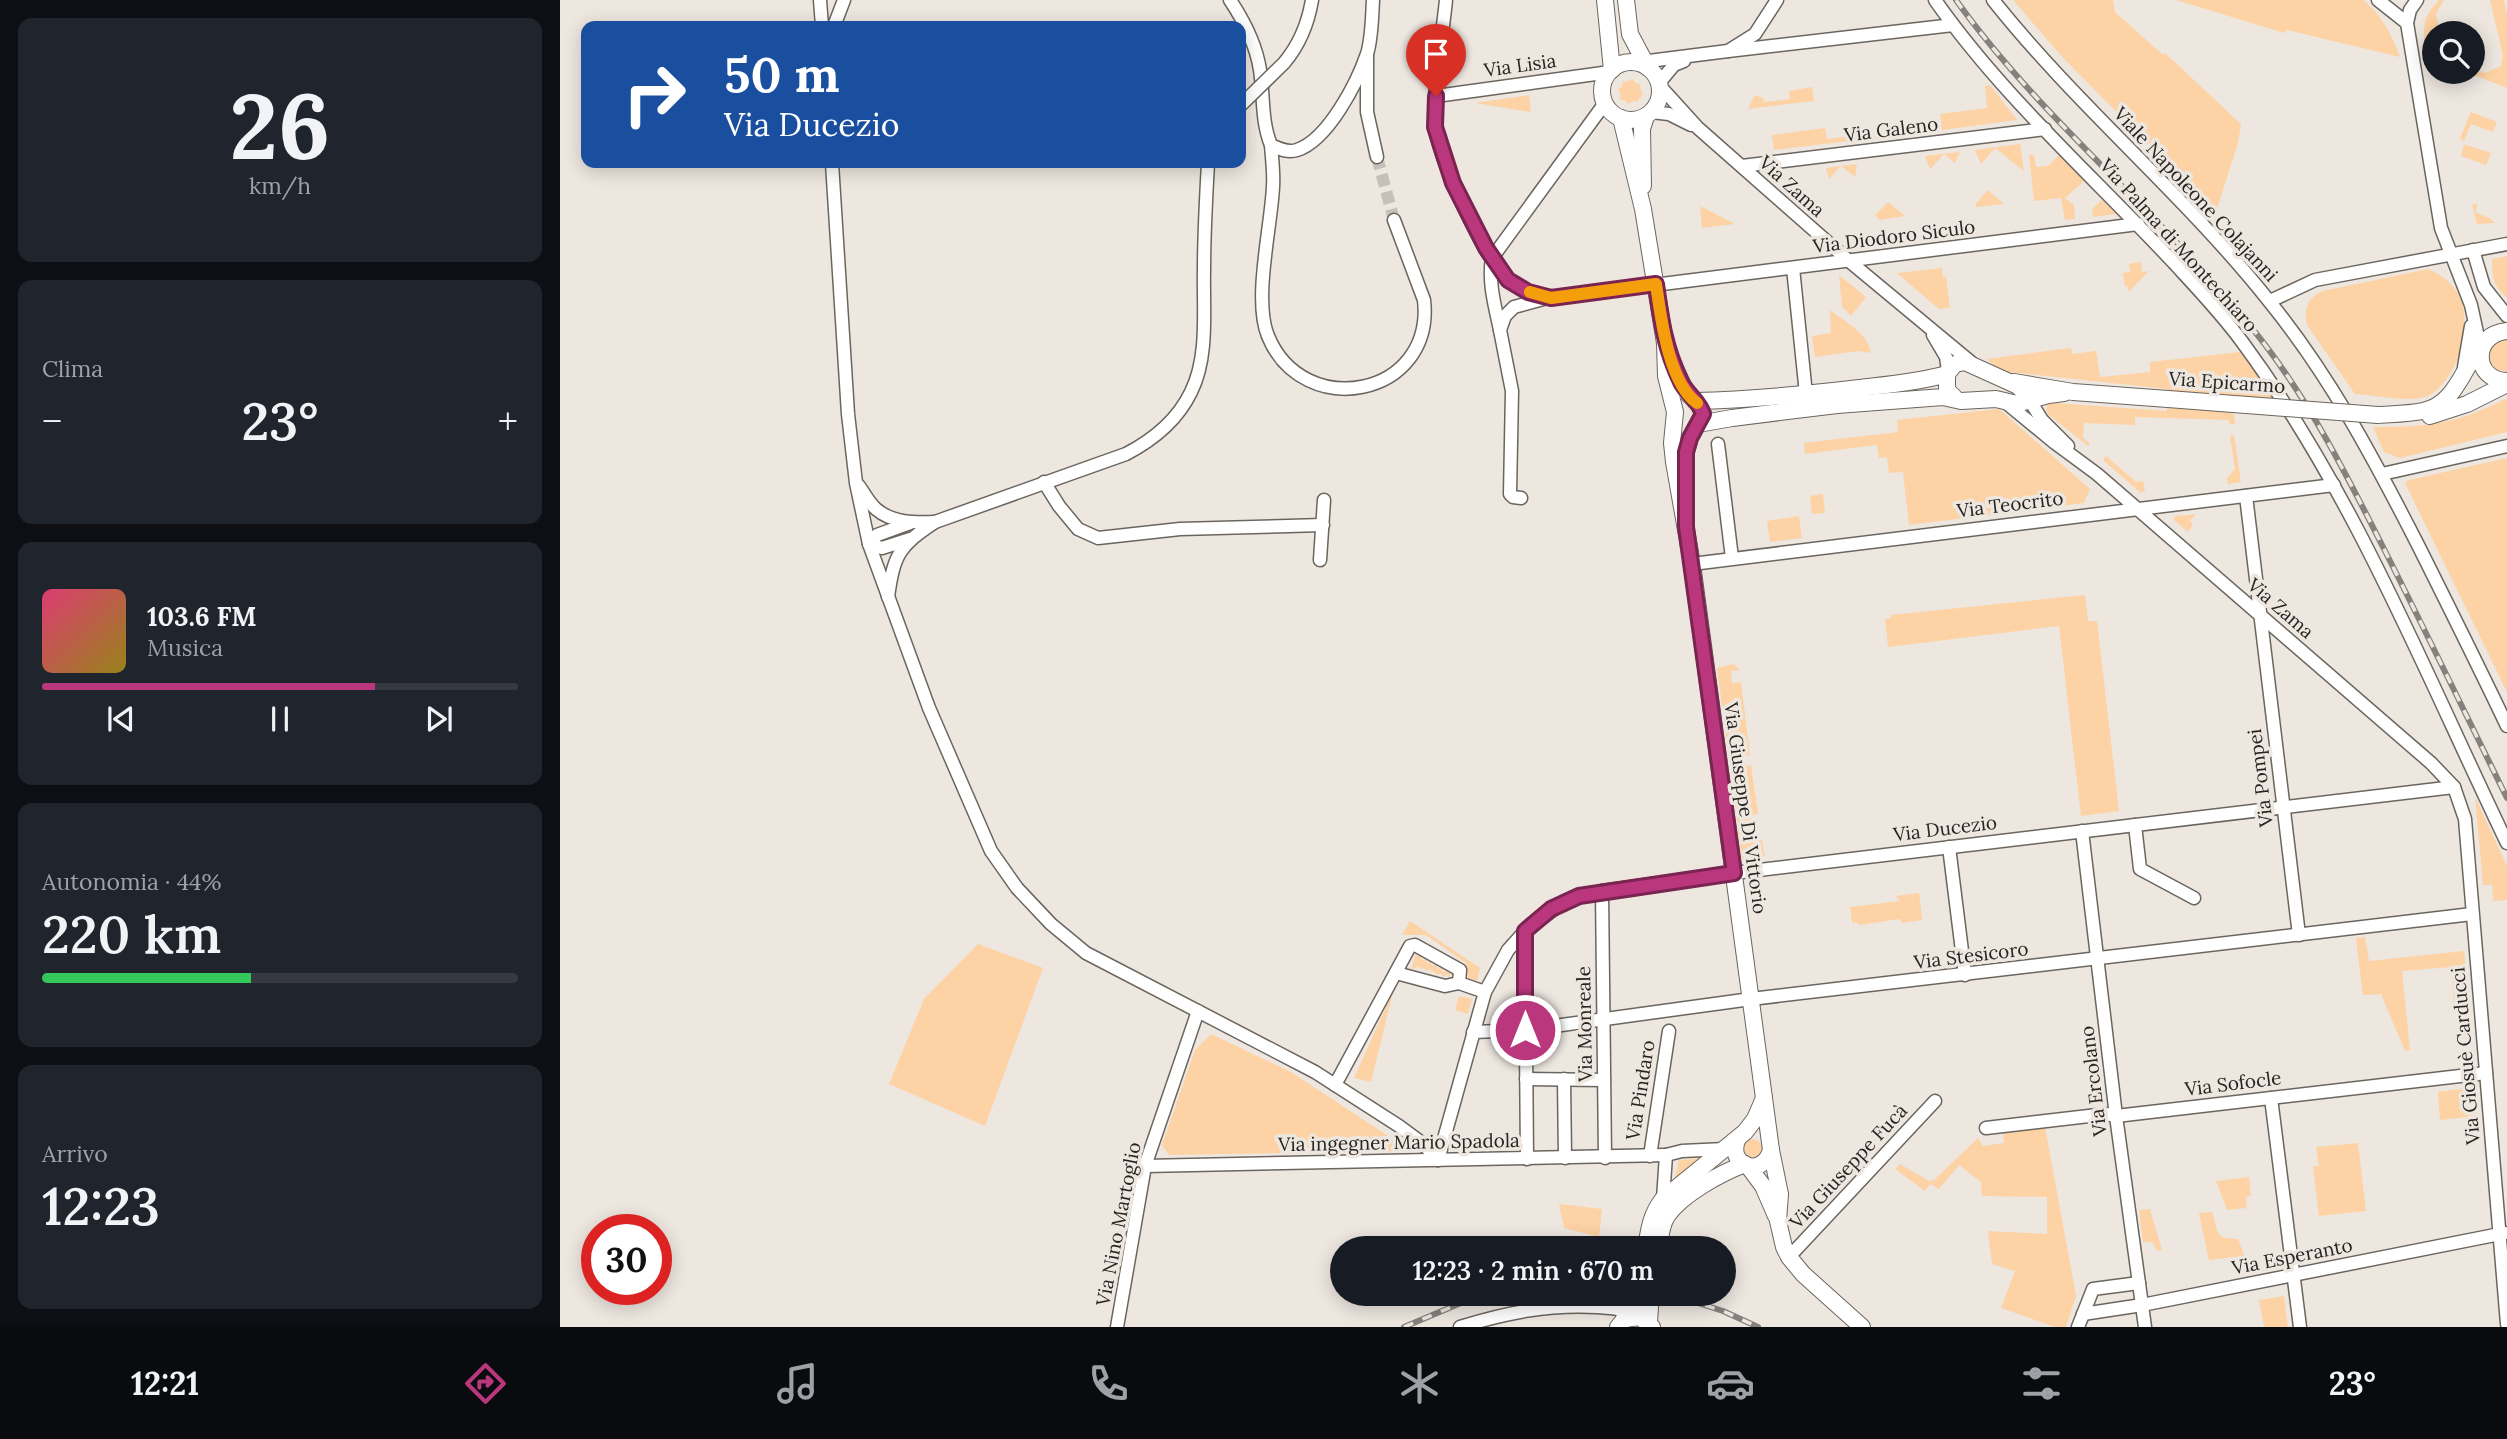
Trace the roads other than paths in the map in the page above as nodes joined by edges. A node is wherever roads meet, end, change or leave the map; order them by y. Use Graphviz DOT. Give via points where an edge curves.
graph roads {
  1 [pos="820,0"];
  2 [pos="844,0"];
  3 [pos="1230,0"];
  4 [pos="1312,0"];
  5 [pos="1374,0"];
  6 [pos="1446,0"];
  7 [pos="1605,0"];
  8 [pos="1626,0"];
  9 [pos="1777,0"];
  10 [pos="1935,0"];
  11 [pos="1993,0"];
  12 [pos="2378,0"];
  13 [pos="2417,0"];
  14 [pos="822,21"];
  15 [pos="836,21"];
  16 [pos="1242,21"];
  17 [pos="2407,23"];
  18 [pos="1952,25"];
  19 [pos="1246,27"];
  20 [pos="1728,51"];
  21 [pos="1367,52"];
  22 [pos="1695,56"];
  23 [pos="1642,64"];
  24 [pos="1611,71"];
  25 [pos="1659,84"];
  26 [pos="1436,96"];
  27 [pos="1246,100"];
  28 [pos="1605,103"];
  29 [pos="1648,114"];
  30 [pos="1620,118"];
  31 [pos="1698,128"];
  32 [pos="2045,129"];
  33 [pos="1271,145"];
  34 [pos="1377,157"];
  35 [pos="1742,166"];
  36 [pos="832,168"];
  37 [pos="1208,168"];
  38 [pos="1643,209"];
  39 [pos="1394,220"];
  40 [pos="2138,224"];
  41 [pos="2507,244"];
  42 [pos="2473,250"];
  43 [pos="2450,255"];
  44 [pos="1492,258"];
  45 [pos="1849,261"];
  46 [pos="1793,268"];
  47 [pos="1656,284"];
  48 [pos="1551,298"];
  49 [pos="2493,299"];
  50 [pos="2270,301"];
  51 [pos="2471,305"];
  52 [pos="2507,309"];
  53 [pos="2507,316"];
  54 [pos="1927,326"];
  55 [pos="1500,330"];
  56 [pos="2507,331"];
  57 [pos="1665,343"];
  58 [pos="2484,344"];
  59 [pos="1972,363"];
  60 [pos="1947,372"];
  61 [pos="2462,374"];
  62 [pos="2007,382"];
  63 [pos="2507,383"];
  64 [pos="2073,392"];
  65 [pos="1806,394"];
  66 [pos="1955,398"];
  67 [pos="1694,401"];
  68 [pos="2023,402"];
  69 [pos="1675,414"];
  70 [pos="2378,415"];
  71 [pos="1697,425"];
  72 [pos="1718,444"];
  73 [pos="2507,446"];
  74 [pos="2080,460"];
  75 [pos="2382,474"];
  76 [pos="1044,482"];
  77 [pos="856,483"];
  78 [pos="2334,485"];
  79 [pos="2246,496"];
  80 [pos="1521,498"];
  81 [pos="1324,500"];
  82 [pos="2136,508"];
  83 [pos="935,522"];
  84 [pos="910,523"];
  85 [pos="1323,525"];
  86 [pos="1686,527"];
  87 [pos="912,538"];
  88 [pos="869,544"];
  89 [pos="1732,558"];
  90 [pos="1320,560"];
  91 [pos="1692,564"];
  92 [pos="888,600"];
  93 [pos="2260,615"];
  94 [pos="2507,726"];
  95 [pos="2454,787"];
  96 [pos="2282,807"];
  97 [pos="2135,825"];
  98 [pos="2082,831"];
  99 [pos="2507,843"];
  100 [pos="1950,847"];
  101 [pos="1734,873"];
  102 [pos="1602,891"];
  103 [pos="2194,898"];
  104 [pos="2472,914"];
  105 [pos="1525,931"];
  106 [pos="2299,935"];
  107 [pos="2098,959"];
  108 [pos="1396,973"];
  109 [pos="1965,975"];
  110 [pos="1459,983"];
  111 [pos="1485,992"];
  112 [pos="1751,999"];
  113 [pos="1198,1011"];
  114 [pos="1603,1020"];
  115 [pos="1525,1030"];
  116 [pos="1669,1031"];
  117 [pos="1473,1032"];
  118 [pos="2486,1073"];
  119 [pos="1526,1079"];
  120 [pos="1564,1079"];
  121 [pos="1604,1080"];
  122 [pos="1335,1085"];
  123 [pos="1764,1096"];
  124 [pos="2272,1098"];
  125 [pos="1935,1101"];
  126 [pos="2116,1116"];
  127 [pos="1986,1128"];
  128 [pos="1742,1135"];
  129 [pos="1771,1148"];
  130 [pos="1725,1149"];
  131 [pos="1656,1155"];
  132 [pos="1564,1158"];
  133 [pos="1605,1158"];
  134 [pos="1527,1159"];
  135 [pos="1438,1160"];
  136 [pos="1746,1165"];
  137 [pos="1145,1166"];
  138 [pos="1663,1199"];
  139 [pos="1779,1221"];
  140 [pos="2503,1234"];
  141 [pos="1648,1236"];
  142 [pos="1661,1236"];
  143 [pos="1789,1257"];
  144 [pos="2292,1276"];
  145 [pos="2139,1283"];
  146 [pos="2142,1306"];
  147 [pos="2083,1314"];
  148 [pos="1634,1321"];
  149 [pos="2507,1324"];
  150 [pos="1118,1327"];
  151 [pos="1460,1327"];
  152 [pos="1862,1327"];
  153 [pos="2078,1327"];
  154 [pos="2145,1327"];
  155 [pos="2300,1327"];
  1 -- 14 [label="street"];
  2 -- 15 [label="street"];
  3 -- 16 [label="street"];
  4 -- 27 [label="street, bridge" via="1294,51"];
  5 -- 21 [label="street"];
  6 -- 26 [label="street"];
  7 -- 24 [label="main road"];
  8 -- 23 [label="main road" via="1630,34"];
  9 -- 20 [label="street" via="1755,34"];
  10 -- 18 [label="street, Via Palma di Montechiaro"];
  11 -- 50 [label="street, Viale Napoleone Colajanni" via="2032,48 2214,236"];
  12 -- 17 [label="street"];
  13 -- 17 [label="street"];
  17 -- 43 [label="street" via="2441,228"];
  18 -- 20 [label="street"];
  18 -- 32 [label="street, Via Palma di Montechiaro"];
  19 -- 33 [label="street" via="1260,69"];
  20 -- 22 [label="street"];
  21 -- 33 [label="street" via="1344,102 1320,134 1296,150"];
  21 -- 34 [label="street" via="1367,112"];
  22 -- 23 [label="street"];
  22 -- 25 [label="street" via="1674,65"];
  23 -- 24 [label="main road" via="1619,65"];
  23 -- 25 [label="main road"];
  24 -- 26 [label="street, Via Lisia"];
  24 -- 28 [label="main road" via="1602,87"];
  25 -- 29 [label="main road" via="1658,100"];
  25 -- 31 [label="street"];
  26 -- 44 [label="street" via="1435,127 1453,183"];
  28 -- 30 [label="main road"];
  28 -- 44 [label="street"];
  29 -- 30 [label="main road" via="1631,120"];
  29 -- 31 [label="street" via="1669,114"];
  29 -- 38 [label="main road" via="1642,129"];
  30 -- 38 [label="main road"];
  31 -- 35 [label="street, Via Zama"];
  32 -- 35 [label="street, Via Galeno"];
  32 -- 40 [label="street, Via Palma di Montechiaro"];
  33 -- 39 [label="street" via="1273,185 1264,323 1282,359 1307,379 1346,390 1372,386 1403,366 1418,344 1426,314 1424,300"];
  35 -- 45 [label="street, Via Zama"];
  36 -- 77 [label="street"];
  37 -- 76 [label="street" via="1202,345 1191,392 1149,442"];
  38 -- 47 [label="main road"];
  40 -- 45 [label="street, Via Diodoro Siculo"];
  40 -- 78 [label="street, Via Palma di Montechiaro" via="2241,340 2304,431"];
  41 -- 42 [label="street"];
  42 -- 43 [label="street"];
  42 -- 49 [label="street" via="2484,287"];
  43 -- 50 [label="street" via="2315,280"];
  43 -- 51 [label="street"];
  44 -- 48 [label="street" via="1508,280"];
  44 -- 55 [label="street" via="1491,290"];
  45 -- 46 [label="street, Via Diodoro Siculo"];
  45 -- 54 [label="street, Via Zama"];
  46 -- 47 [label="street, Via Diodoro Siculo"];
  46 -- 65 [label="street"];
  47 -- 48 [label="street, Via Diodoro Siculo"];
  47 -- 57 [label="main road"];
  48 -- 55 [label="street, Via Diodoro Siculo" via="1514,307"];
  49 -- 52 [label="street"];
  49 -- 53 [label="street"];
  50 -- 75 [label="street, Viale Napoleone Colajanni" via="2338,396"];
  51 -- 58 [label="street"];
  51 -- 61 [label="street" via="2471,335"];
  54 -- 59 [label="street, Via Zama"];
  54 -- 60 [label="street" via="1946,356"];
  55 -- 80 [label="street" via="1512,391 1510,494"];
  56 -- 58 [label="main road"];
  57 -- 67 [label="main road"];
  57 -- 69 [label="main road" via="1666,376"];
  58 -- 61 [label="main road"];
  58 -- 63 [label="main road" via="2480,359 2488,374"];
  59 -- 60 [label="main road" via="1960,362"];
  59 -- 62 [label="main road"];
  60 -- 65 [label="main road" via="1917,381"];
  60 -- 66 [label="main road" via="1946,385"];
  61 -- 70 [label="main road" via="2435,407"];
  62 -- 64 [label="main road"];
  62 -- 68 [label="main road" via="2021,388"];
  63 -- 70 [label="main road" via="2435,415"];
  64 -- 68 [label="main road"];
  64 -- 70 [label="main road, Via Epicarmo, bridge"];
  65 -- 67 [label="main road"];
  66 -- 68 [label="main road"];
  66 -- 71 [label="main road" via="1837,405"];
  67 -- 69 [label="main road" via="1683,401"];
  67 -- 71 [label="main road" via="1703,414"];
  68 -- 74 [label="street"];
  68 -- 74 [label="street" via="2054,443"];
  69 -- 71 [label="main road" via="1683,427"];
  69 -- 86 [label="main road" via="1672,443"];
  71 -- 86 [label="main road" via="1686,452"];
  72 -- 89 [label="street"];
  73 -- 75 [label="street"];
  74 -- 82 [label="street, Via Zama"];
  75 -- 94 [label="street, Viale Napoleone Colajanni"];
  76 -- 83 [label="street"];
  76 -- 85 [label="street" via="1078,530 1098,538 1180,529"];
  77 -- 84 [label="street" via="876,509"];
  77 -- 88 [label="street"];
  78 -- 79 [label="street, Via Teocrito"];
  78 -- 99 [label="street, Via Palma di Montechiaro"];
  79 -- 82 [label="street, Via Teocrito"];
  79 -- 93 [label="street, Via Pompei"];
  81 -- 85 [label="street"];
  82 -- 89 [label="street, Via Teocrito"];
  82 -- 93 [label="street, Via Zama"];
  83 -- 84 [label="street"];
  83 -- 87 [label="street"];
  84 -- 88 [label="street" via="877,535"];
  85 -- 90 [label="street"];
  86 -- 91 [label="main road, Via Giuseppe Di Vittorio"];
  87 -- 88 [label="street" via="882,548"];
  87 -- 92 [label="street" via="892,567"];
  88 -- 92 [label="street"];
  89 -- 91 [label="street, Via Teocrito"];
  91 -- 101 [label="main road, Via Giuseppe Di Vittorio"];
  92 -- 113 [label="street" via="991,851 1017,888 1086,953"];
  93 -- 95 [label="street, Via Zama"];
  93 -- 96 [label="street, Via Pompei"];
  95 -- 96 [label="street, Via Ducezio"];
  95 -- 104 [label="street, Via Giosuè Carducci" via="2465,819"];
  96 -- 97 [label="street, Via Ducezio"];
  96 -- 106 [label="street, Via Pompei"];
  97 -- 98 [label="street, Via Ducezio"];
  97 -- 103 [label="street" via="2140,869"];
  98 -- 100 [label="street, Via Ducezio"];
  98 -- 107 [label="street, Via Ercolano"];
  100 -- 101 [label="street, Via Ducezio"];
  100 -- 109 [label="street"];
  101 -- 102 [label="street, Via Ducezio"];
  101 -- 112 [label="main road, Via Giuseppe Di Vittorio"];
  102 -- 105 [label="street, Via Ducezio" via="1565,901"];
  102 -- 114 [label="street, Via Monreale"];
  104 -- 106 [label="street, Via Stesicoro"];
  104 -- 118 [label="street, Via Giosuè Carducci"];
  105 -- 111 [label="street, Via Ducezio" via="1508,950"];
  105 -- 115 [label="street"];
  106 -- 107 [label="street, Via Stesicoro"];
  107 -- 109 [label="street, Via Stesicoro"];
  107 -- 126 [label="street, Via Ercolano"];
  108 -- 110 [label="street" via="1445,986"];
  108 -- 110 [label="street" via="1414,944 1460,970"];
  108 -- 122 [label="street"];
  109 -- 112 [label="street, Via Stesicoro"];
  110 -- 111 [label="street"];
  111 -- 117 [label="street, Via Ducezio"];
  112 -- 114 [label="street, Via Stesicoro"];
  112 -- 123 [label="main road, Via Giuseppe Di Vittorio"];
  113 -- 122 [label="street"];
  113 -- 137 [label="street, Via Nino Martoglio"];
  114 -- 115 [label="street, Via Stesicoro"];
  114 -- 121 [label="street, Via Monreale"];
  115 -- 117 [label="street, Via Stesicoro"];
  115 -- 119 [label="street"];
  116 -- 131 [label="street, Via Pindaro"];
  117 -- 135 [label="street, Via Ducezio"];
  118 -- 124 [label="street, Via Sofocle"];
  118 -- 140 [label="street, Via Giosuè Carducci"];
  119 -- 120 [label="street"];
  119 -- 134 [label="street"];
  120 -- 121 [label="street"];
  120 -- 132 [label="street"];
  121 -- 133 [label="street, Via Monreale"];
  122 -- 135 [label="street" via="1399,1126"];
  123 -- 128 [label="main road"];
  123 -- 129 [label="main road, Via Giuseppe Di Vittorio"];
  124 -- 126 [label="street, Via Sofocle"];
  124 -- 144 [label="street"];
  125 -- 143 [label="street, Via Giuseppe Fucà"];
  126 -- 127 [label="street, Via Sofocle"];
  126 -- 145 [label="street, Via Ercolano"];
  128 -- 129 [label="main road" via="1754,1130 1763,1133"];
  128 -- 130 [label="main road"];
  128 -- 136 [label="main road" via="1735,1153"];
  129 -- 136 [label="main road" via="1764,1163"];
  129 -- 139 [label="main road, Via Giuseppe Di Vittorio" via="1780,1194"];
  130 -- 131 [label="street, Via ingegner Mario Spadola"];
  130 -- 138 [label="main road"];
  131 -- 133 [label="street, Via ingegner Mario Spadola"];
  131 -- 138 [label="street, Via Pindaro"];
  132 -- 133 [label="street, Via ingegner Mario Spadola"];
  132 -- 134 [label="street, Via ingegner Mario Spadola"];
  134 -- 135 [label="street, Via ingegner Mario Spadola"];
  135 -- 137 [label="street, Via ingegner Mario Spadola"];
  136 -- 139 [label="main road" via="1763,1186"];
  136 -- 142 [label="main road" via="1716,1175 1673,1209"];
  137 -- 150 [label="street, Via Nino Martoglio"];
  138 -- 141 [label="main road" via="1655,1209"];
  139 -- 143 [label="main road"];
  140 -- 144 [label="street, Via Esperanto"];
  140 -- 149 [label="street, Via Giosuè Carducci"];
  143 -- 152 [label="main road"];
  144 -- 146 [label="street, Via Esperanto"];
  144 -- 155 [label="street"];
  145 -- 146 [label="street, Via Ercolano"];
  145 -- 147 [label="street" via="2093,1289"];
  146 -- 147 [label="street, Via Esperanto"];
  146 -- 154 [label="street, Via Ercolano"];
  147 -- 153 [label="street"];
  148 -- 151 [label="street" via="1616,1308 1548,1307"];
}
